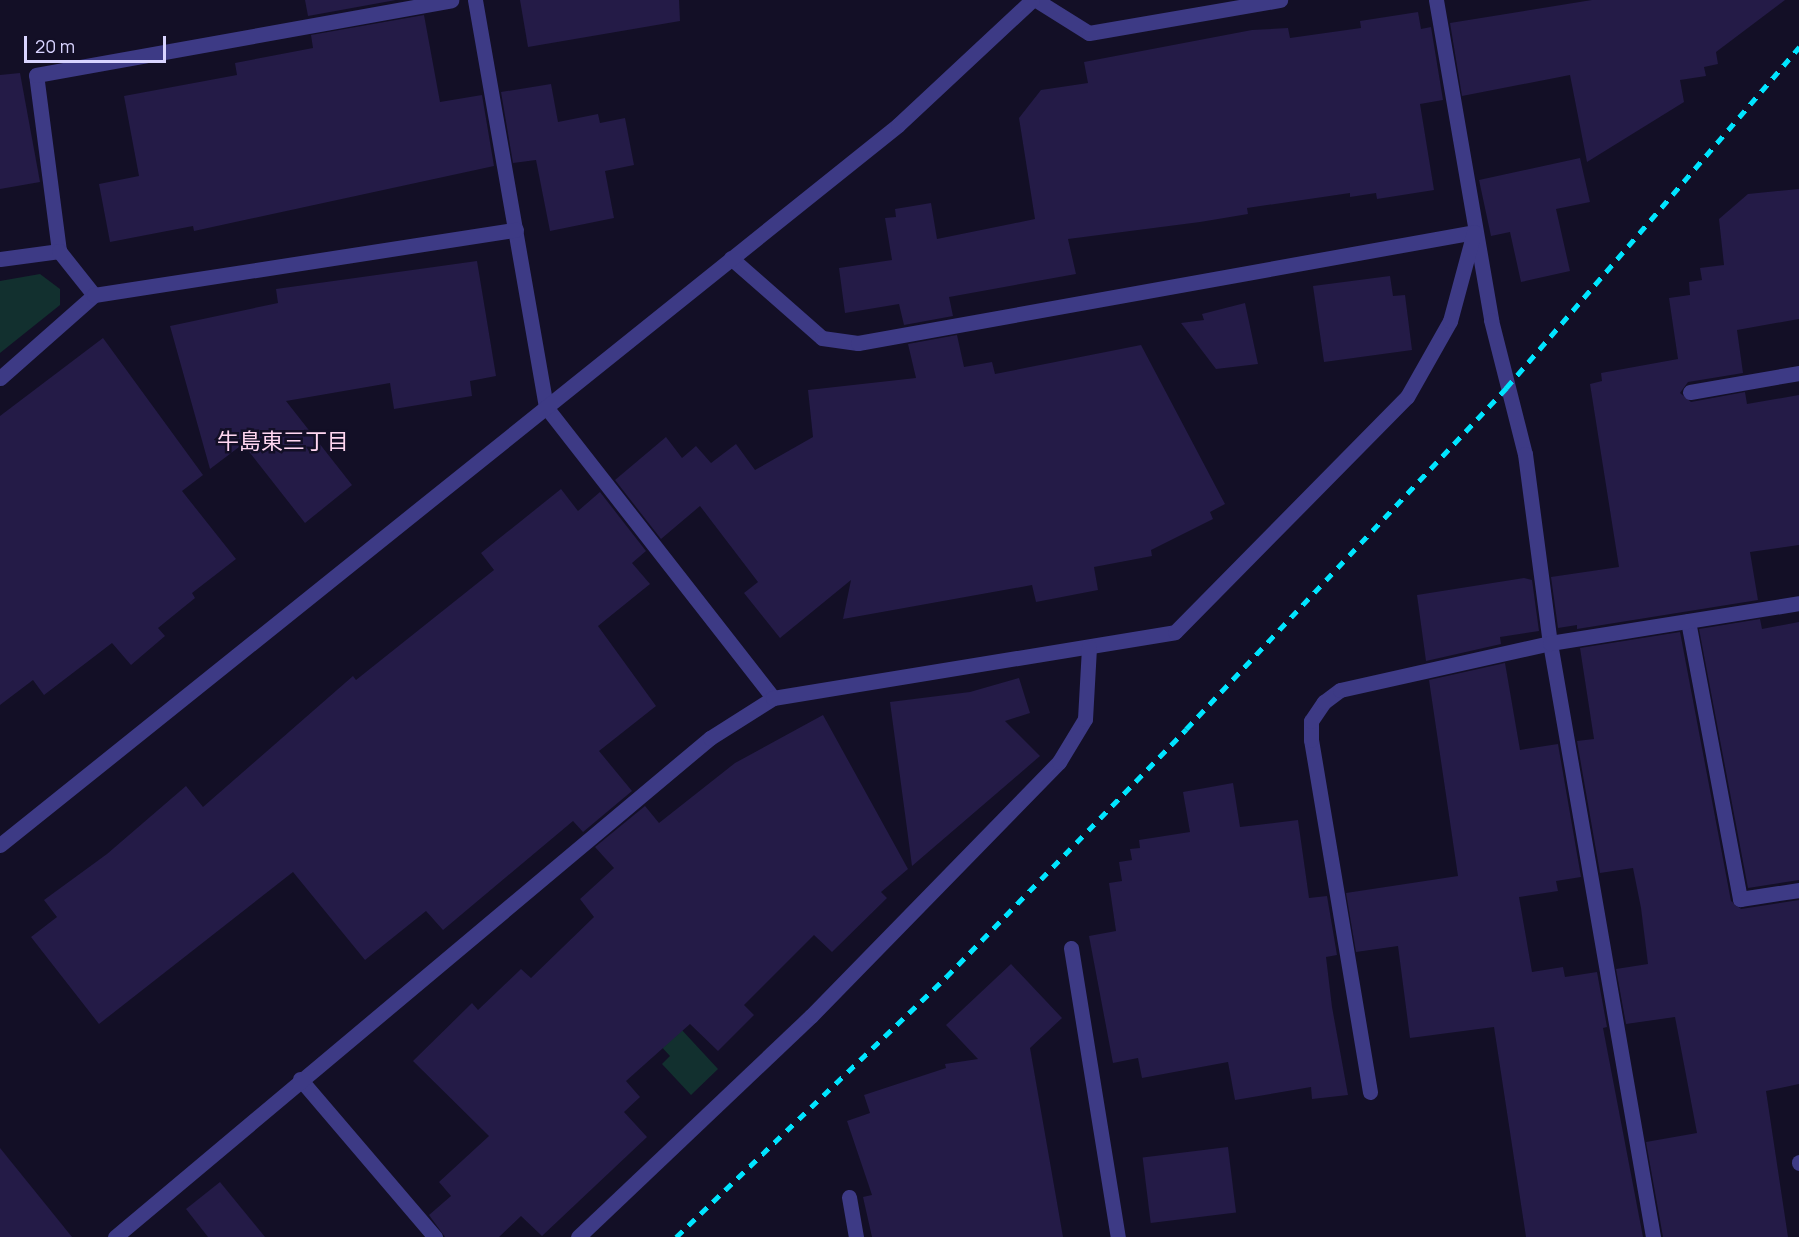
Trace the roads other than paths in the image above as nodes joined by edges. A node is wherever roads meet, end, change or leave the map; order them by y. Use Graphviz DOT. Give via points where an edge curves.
graph roads {
  1 [pos="451,0"];
  2 [pos="475,0"];
  3 [pos="1032,0"];
  4 [pos="1036,0"];
  5 [pos="1280,0"];
  6 [pos="1436,0"];
  7 [pos="516,230"];
  8 [pos="1474,232"];
  9 [pos="59,251"];
  10 [pos="731,258"];
  11 [pos="0,259"];
  12 [pos="94,296"];
  13 [pos="1799,373"];
  14 [pos="0,378"];
  15 [pos="1690,392"];
  16 [pos="546,407"];
  17 [pos="1799,603"];
  18 [pos="1688,621"];
  19 [pos="1550,643"];
  20 [pos="1089,647"];
  21 [pos="773,698"];
  22 [pos="0,845"];
  23 [pos="1799,890"];
  24 [pos="1071,948"];
  25 [pos="300,1079"];
  26 [pos="1370,1092"];
  27 [pos="849,1197"];
  28 [pos="115,1237"];
  29 [pos="435,1237"];
  30 [pos="578,1237"];
  31 [pos="856,1237"];
  32 [pos="1118,1237"];
  33 [pos="1653,1237"];
  1 -- 9 [label="street" via="36,75"];
  2 -- 7 [label="street"];
  3 -- 10 [label="street" via="898,125"];
  4 -- 5 [label="street" via="1089,33"];
  6 -- 8 [label="street"];
  7 -- 12 [label="street"];
  7 -- 16 [label="street"];
  8 -- 10 [label="street" via="858,343 822,338"];
  8 -- 19 [label="street" via="1506,388 1525,454"];
  8 -- 20 [label="street" via="1450,321 1407,397 1174,632"];
  9 -- 11 [label="street"];
  9 -- 12 [label="street"];
  10 -- 16 [label="street"];
  12 -- 14 [label="street"];
  13 -- 15 [label="street"];
  16 -- 21 [label="street"];
  16 -- 22 [label="street"];
  17 -- 18 [label="street"];
  18 -- 19 [label="street"];
  18 -- 23 [label="street" via="1740,899"];
  19 -- 26 [label="street" via="1340,690 1324,702 1311,721"];
  19 -- 33 [label="street"];
  20 -- 21 [label="street"];
  20 -- 30 [label="street" via="1085,719 1059,762 811,1016"];
  21 -- 25 [label="street" via="711,738 561,868"];
  24 -- 32 [label="street"];
  25 -- 28 [label="street"];
  25 -- 29 [label="street"];
  27 -- 31 [label="street"];
}
